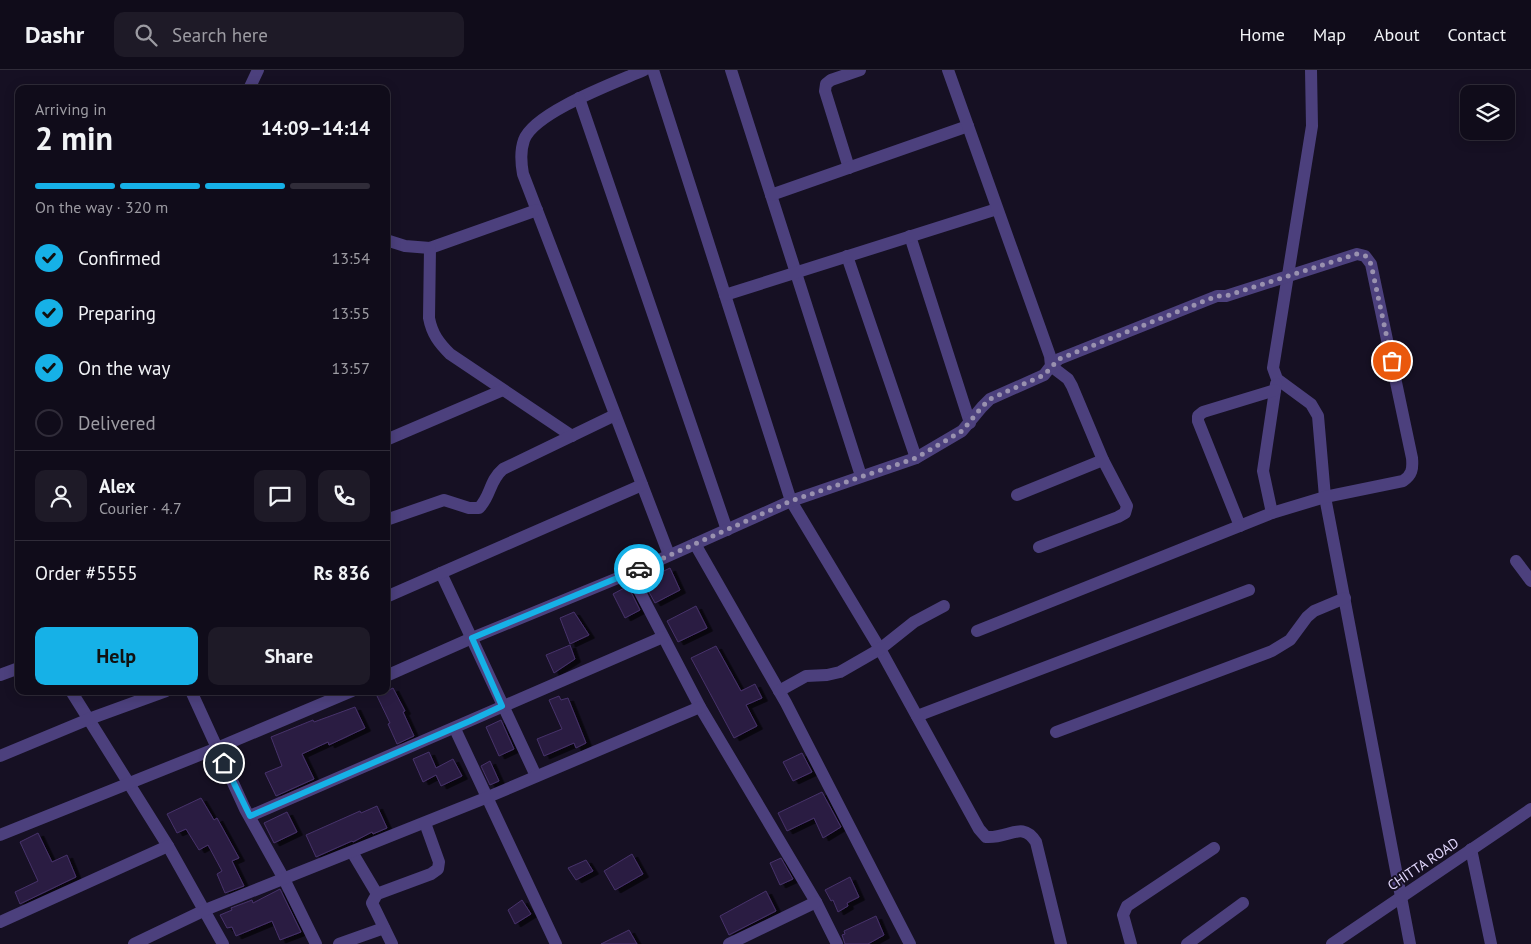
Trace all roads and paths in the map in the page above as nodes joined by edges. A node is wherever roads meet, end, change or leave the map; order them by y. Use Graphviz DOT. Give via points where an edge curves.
graph roads {
  1 [pos="258,70"];
  2 [pos="644,70"];
  3 [pos="653,70"];
  4 [pos="731,70"];
  5 [pos="860,70"];
  6 [pos="948,70"];
  7 [pos="1311,70"];
  8 [pos="251,85"];
  9 [pos="579,98"];
  10 [pos="968,126"];
  11 [pos="849,168"];
  12 [pos="771,195"];
  13 [pos="997,209"];
  14 [pos="536,210"];
  15 [pos="910,236"];
  16 [pos="390,241"];
  17 [pos="430,248"];
  18 [pos="847,256"];
  19 [pos="796,272"];
  20 [pos="1288,276"];
  21 [pos="725,295"];
  22 [pos="1051,366"];
  23 [pos="1276,385"];
  24 [pos="503,390"];
  25 [pos="615,415"];
  26 [pos="970,423"];
  27 [pos="572,436"];
  28 [pos="390,438"];
  29 [pos="916,458"];
  30 [pos="1103,460"];
  31 [pos="861,476"];
  32 [pos="642,485"];
  33 [pos="1017,495"];
  34 [pos="1325,497"];
  35 [pos="791,501"];
  36 [pos="1272,513"];
  37 [pos="390,519"];
  38 [pos="1240,526"];
  39 [pos="727,530"];
  40 [pos="695,544"];
  41 [pos="1038,547"];
  42 [pos="669,555"];
  43 [pos="1516,561"];
  44 [pos="441,573"];
  45 [pos="630,573"];
  46 [pos="1531,581"];
  47 [pos="1249,590"];
  48 [pos="390,595"];
  49 [pos="1345,598"];
  50 [pos="944,606"];
  51 [pos="978,631"];
  52 [pos="663,637"];
  53 [pos="472,638"];
  54 [pos="880,649"];
  55 [pos="15,669"];
  56 [pos="390,674"];
  57 [pos="0,675"];
  58 [pos="779,691"];
  59 [pos="74,695"];
  60 [pos="155,695"];
  61 [pos="193,695"];
  62 [pos="342,695"];
  63 [pos="502,706"];
  64 [pos="700,707"];
  65 [pos="917,716"];
  66 [pos="89,719"];
  67 [pos="455,728"];
  68 [pos="1056,732"];
  69 [pos="217,748"];
  70 [pos="0,756"];
  71 [pos="536,776"];
  72 [pos="129,783"];
  73 [pos="488,797"];
  74 [pos="1531,809"];
  75 [pos="250,816"];
  76 [pos="425,823"];
  77 [pos="0,835"];
  78 [pos="168,846"];
  79 [pos="1214,848"];
  80 [pos="1471,849"];
  81 [pos="352,852"];
  82 [pos="284,879"];
  83 [pos="377,894"];
  84 [pos="1400,898"];
  85 [pos="816,902"];
  86 [pos="1243,903"];
  87 [pos="205,910"];
  88 [pos="0,922"];
  89 [pos="384,928"];
  90 [pos="148,941"];
  91 [pos="134,944"];
  92 [pos="223,944"];
  93 [pos="316,944"];
  94 [pos="339,944"];
  95 [pos="392,944"];
  96 [pos="556,944"];
  97 [pos="728,944"];
  98 [pos="836,944"];
  99 [pos="910,944"];
  100 [pos="1061,944"];
  101 [pos="1131,944"];
  102 [pos="1186,944"];
  103 [pos="1332,944"];
  104 [pos="1410,944"];
  105 [pos="1491,944"];
  1 -- 8 [label="street"];
  2 -- 9 [label="street"];
  3 -- 21 [label="street"];
  4 -- 12 [label="street"];
  5 -- 11 [label="street" via="831,80 825,91"];
  6 -- 10 [label="street"];
  7 -- 20 [label="street" via="1312,126"];
  9 -- 14 [label="street" via="540,120 525,138 522,174"];
  9 -- 39 [label="street"];
  10 -- 11 [label="street"];
  10 -- 13 [label="street"];
  11 -- 12 [label="street"];
  12 -- 19 [label="street"];
  13 -- 15 [label="street"];
  13 -- 22 [label="street"];
  14 -- 17 [label="street"];
  14 -- 25 [label="street"];
  15 -- 18 [label="street"];
  15 -- 26 [label="street"];
  16 -- 17 [label="street"];
  17 -- 24 [label="street" via="431,329 450,354"];
  18 -- 19 [label="street"];
  18 -- 29 [label="street"];
  19 -- 21 [label="street"];
  19 -- 31 [label="street"];
  20 -- 22 [label="street" via="1217,296 1059,359"];
  20 -- 23 [label="street" via="1273,368"];
  20 -- 34 [label="street" via="1357,254 1366,256 1371,264 1412,458 1410,476 1403,481"];
  21 -- 35 [label="street"];
  22 -- 26 [label="street" via="1044,375 990,399"];
  22 -- 30 [label="street" via="1072,386"];
  23 -- 34 [label="street" via="1311,404 1318,416"];
  23 -- 36 [label="street" via="1263,471"];
  23 -- 38 [label="street" via="1198,416"];
  24 -- 27 [label="street"];
  24 -- 28 [label="street"];
  25 -- 27 [label="street"];
  25 -- 32 [label="street"];
  26 -- 29 [label="street"];
  27 -- 37 [label="street" via="503,469 492,481 485,502 479,508 444,500"];
  29 -- 31 [label="street"];
  30 -- 33 [label="street"];
  30 -- 41 [label="street" via="1127,506 1125,513"];
  31 -- 35 [label="street"];
  32 -- 42 [label="street"];
  32 -- 44 [label="street"];
  34 -- 36 [label="street"];
  34 -- 49 [label="street"];
  35 -- 39 [label="street"];
  35 -- 54 [label="street"];
  36 -- 38 [label="street"];
  38 -- 51 [label="street"];
  39 -- 40 [label="street"];
  40 -- 42 [label="street"];
  40 -- 58 [label="street"];
  42 -- 45 [label="street"];
  43 -- 46 [label="street"];
  44 -- 48 [label="street"];
  44 -- 53 [label="street"];
  45 -- 52 [label="street"];
  45 -- 53 [label="street"];
  47 -- 65 [label="street"];
  49 -- 68 [label="street" via="1314,611 1290,640 1272,651"];
  49 -- 84 [label="street"];
  50 -- 54 [label="street" via="914,622"];
  52 -- 63 [label="street"];
  52 -- 64 [label="street"];
  53 -- 56 [label="street"];
  53 -- 63 [label="street"];
  54 -- 58 [label="street" via="840,672 806,676"];
  54 -- 65 [label="street"];
  55 -- 57 [label="street"];
  58 -- 99 [label="street"];
  59 -- 66 [label="street"];
  60 -- 66 [label="street"];
  61 -- 69 [label="street"];
  62 -- 69 [label="street"];
  63 -- 67 [label="street"];
  63 -- 71 [label="street"];
  64 -- 71 [label="street"];
  64 -- 85 [label="street"];
  65 -- 100 [label="street" via="986,837 1024,831 1036,842"];
  66 -- 70 [label="street"];
  66 -- 72 [label="street"];
  67 -- 73 [label="street"];
  67 -- 75 [label="street"];
  69 -- 72 [label="street"];
  69 -- 75 [label="street"];
  71 -- 73 [label="street"];
  72 -- 77 [label="street"];
  72 -- 78 [label="street"];
  73 -- 76 [label="street"];
  73 -- 96 [label="street"];
  74 -- 80 [label="street, CHITTA ROAD"];
  75 -- 82 [label="street"];
  76 -- 81 [label="street"];
  76 -- 83 [label="street" via="439,862 438,869"];
  78 -- 87 [label="street"];
  78 -- 88 [label="street"];
  79 -- 101 [label="street" via="1127,906 1123,916"];
  80 -- 84 [label="street, CHITTA ROAD"];
  80 -- 105 [label="street"];
  81 -- 82 [label="street"];
  81 -- 83 [label="street"];
  82 -- 87 [label="street"];
  82 -- 93 [label="street"];
  83 -- 89 [label="street" via="372,903"];
  84 -- 103 [label="street, CHITTA ROAD"];
  84 -- 104 [label="street"];
  85 -- 97 [label="street"];
  85 -- 98 [label="street"];
  86 -- 102 [label="street"];
  87 -- 90 [label="street"];
  87 -- 92 [label="street"];
  89 -- 94 [label="street"];
  89 -- 95 [label="street"];
  90 -- 91 [label="street"];
}
